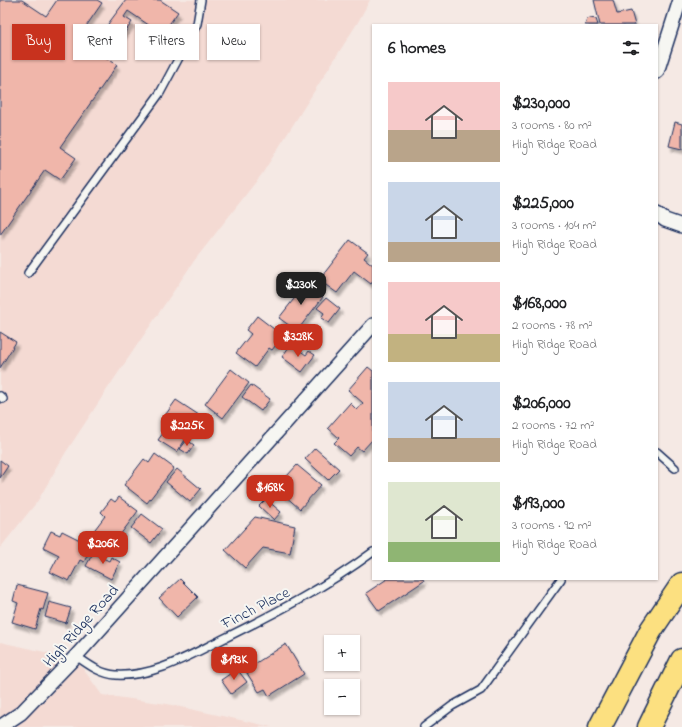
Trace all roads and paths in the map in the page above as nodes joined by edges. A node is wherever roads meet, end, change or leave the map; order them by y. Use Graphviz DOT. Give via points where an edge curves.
graph roads {
  1 [pos="195,0"];
  2 [pos="680,0"];
  3 [pos="200,4"];
  4 [pos="658,69"];
  5 [pos="658,215"];
  6 [pos="682,226"];
  7 [pos="28,273"];
  8 [pos="372,327"];
  9 [pos="658,453"];
  10 [pos="675,468"];
  11 [pos="372,553"];
  12 [pos="560,580"];
  13 [pos="682,584"];
  14 [pos="76,656"];
  15 [pos="682,660"];
  16 [pos="0,727"];
  17 [pos="424,727"];
  18 [pos="600,727"];
  19 [pos="649,727"];
  1 -- 3 [label="lane"];
  2 -- 4 [label="street"];
  3 -- 7 [label="lane" via="197,24 160,93"];
  5 -- 6 [label="street"];
  8 -- 14 [label="street, High Ridge Road"];
  9 -- 10 [label="lane"];
  11 -- 14 [label="lane, Finch Place" via="344,574 274,614 174,663 142,673 114,675 95,669"];
  12 -- 17 [label="lane" via="481,690 452,706"];
  13 -- 18 [label="highway" via="651,630"];
  14 -- 16 [label="street, High Ridge Road" via="21,713"];
  15 -- 19 [label="highway"];
}
